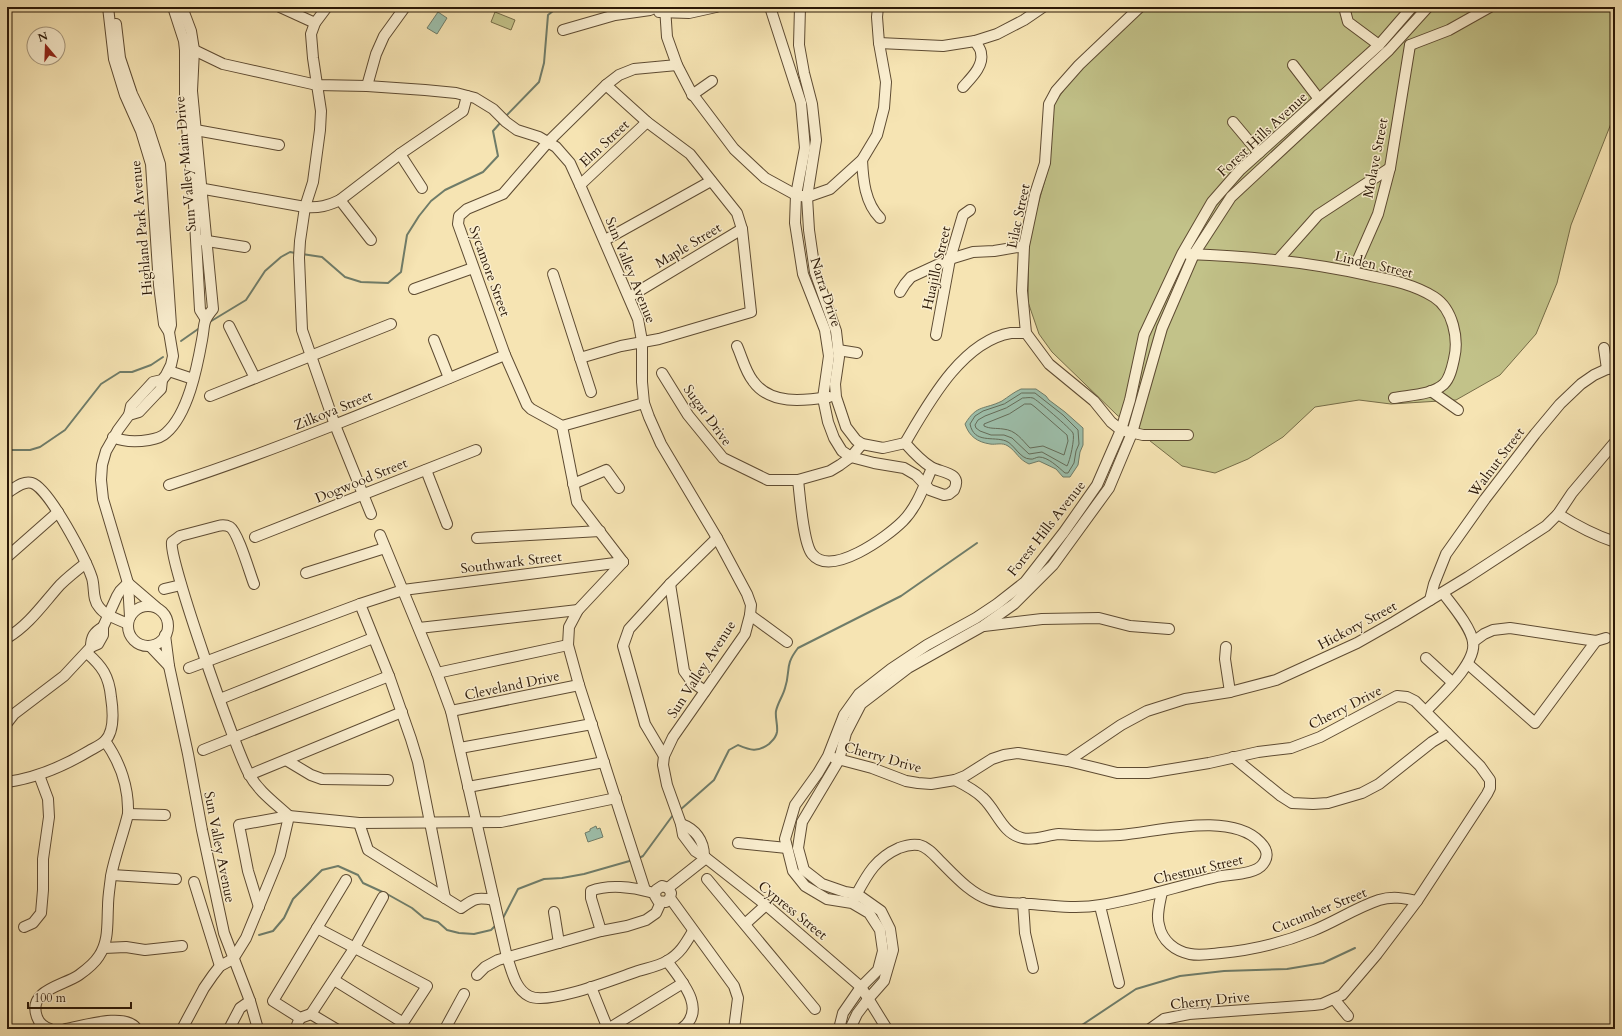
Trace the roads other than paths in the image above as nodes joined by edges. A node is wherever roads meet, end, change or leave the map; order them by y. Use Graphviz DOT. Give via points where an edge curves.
graph roads {
  1 [pos="108,7"];
  2 [pos="115,7"];
  3 [pos="173,7"];
  4 [pos="182,7"];
  5 [pos="280,7"];
  6 [pos="327,7"];
  7 [pos="405,7"];
  8 [pos="716,7"];
  9 [pos="770,7"];
  10 [pos="800,7"];
  11 [pos="878,7"];
  12 [pos="1043,7"];
  13 [pos="1140,7"];
  14 [pos="1344,7"];
  15 [pos="1412,7"];
  16 [pos="1428,7"];
  17 [pos="1490,7"];
  18 [pos="659,9"];
  19 [pos="315,23"];
  20 [pos="563,30"];
  21 [pos="1393,30"];
  22 [pos="1401,37"];
  23 [pos="975,41"];
  24 [pos="879,43"];
  25 [pos="1379,45"];
  26 [pos="1410,45"];
  27 [pos="190,50"];
  28 [pos="677,65"];
  29 [pos="1293,65"];
  30 [pos="712,81"];
  31 [pos="317,85"];
  32 [pos="606,85"];
  33 [pos="367,86"];
  34 [pos="963,87"];
  35 [pos="692,95"];
  36 [pos="467,96"];
  37 [pos="1319,99"];
  38 [pos="647,122"];
  39 [pos="1233,122"];
  40 [pos="192,130"];
  41 [pos="548,142"];
  42 [pos="279,145"];
  43 [pos="1259,153"];
  44 [pos="400,154"];
  45 [pos="862,160"];
  46 [pos="1390,168"];
  47 [pos="711,180"];
  48 [pos="580,185"];
  49 [pos="197,188"];
  50 [pos="422,188"];
  51 [pos="796,195"];
  52 [pos="807,197"];
  53 [pos="340,200"];
  54 [pos="305,208"];
  55 [pos="970,210"];
  56 [pos="880,218"];
  57 [pos="742,229"];
  58 [pos="196,240"];
  59 [pos="371,240"];
  60 [pos="605,240"];
  61 [pos="206,241"];
  62 [pos="1024,246"];
  63 [pos="245,247"];
  64 [pos="1182,254"];
  65 [pos="1194,254"];
  66 [pos="950,259"];
  67 [pos="1278,260"];
  68 [pos="473,268"];
  69 [pos="1353,272"];
  70 [pos="553,274"];
  71 [pos="414,289"];
  72 [pos="900,292"];
  73 [pos="629,297"];
  74 [pos="205,320"];
  75 [pos="391,324"];
  76 [pos="229,326"];
  77 [pos="169,332"];
  78 [pos="1026,333"];
  79 [pos="936,335"];
  80 [pos="434,340"];
  81 [pos="642,341"];
  82 [pos="737,346"];
  83 [pos="1604,348"];
  84 [pos="838,350"];
  85 [pos="857,353"];
  86 [pos="310,355"];
  87 [pos="505,355"];
  88 [pos="580,358"];
  89 [pos="1611,368"];
  90 [pos="168,371"];
  91 [pos="662,373"];
  92 [pos="255,378"];
  93 [pos="449,378"];
  94 [pos="193,379"];
  95 [pos="1431,391"];
  96 [pos="591,392"];
  97 [pos="210,396"];
  98 [pos="836,397"];
  99 [pos="823,398"];
  100 [pos="1394,398"];
  101 [pos="644,402"];
  102 [pos="1458,410"];
  103 [pos="335,425"];
  104 [pos="562,426"];
  105 [pos="1121,430"];
  106 [pos="1132,433"];
  107 [pos="1188,435"];
  108 [pos="113,437"];
  109 [pos="1615,442"];
  110 [pos="905,443"];
  111 [pos="862,444"];
  112 [pos="891,447"];
  113 [pos="476,450"];
  114 [pos="913,453"];
  115 [pos="851,457"];
  116 [pos="886,465"];
  117 [pos="904,468"];
  118 [pos="932,468"];
  119 [pos="426,470"];
  120 [pos="798,480"];
  121 [pos="573,484"];
  122 [pos="169,485"];
  123 [pos="924,486"];
  124 [pos="619,488"];
  125 [pos="7,493"];
  126 [pos="363,495"];
  127 [pos="58,512"];
  128 [pos="371,514"];
  129 [pos="1558,514"];
  130 [pos="448,524"];
  131 [pos="600,531"];
  132 [pos="380,534"];
  133 [pos="255,537"];
  134 [pos="477,538"];
  135 [pos="717,538"];
  136 [pos="1615,542"];
  137 [pos="385,548"];
  138 [pos="7,557"];
  139 [pos="623,562"];
  140 [pos="86,563"];
  141 [pos="306,573"];
  142 [pos="128,583"];
  143 [pos="254,584"];
  144 [pos="670,584"];
  145 [pos="181,585"];
  146 [pos="164,589"];
  147 [pos="403,590"];
  148 [pos="1443,592"];
  149 [pos="1430,600"];
  150 [pos="360,604"];
  151 [pos="156,607"];
  152 [pos="578,610"];
  153 [pos="108,615"];
  154 [pos="750,615"];
  155 [pos="976,618"];
  156 [pos="129,620"];
  157 [pos="983,626"];
  158 [pos="419,628"];
  159 [pos="1169,629"];
  160 [pos="166,635"];
  161 [pos="7,638"];
  162 [pos="373,638"];
  163 [pos="787,642"];
  164 [pos="1473,642"];
  165 [pos="568,645"];
  166 [pos="150,646"];
  167 [pos="1226,647"];
  168 [pos="89,650"];
  169 [pos="1426,658"];
  170 [pos="206,661"];
  171 [pos="1468,664"];
  172 [pos="169,666"];
  173 [pos="189,668"];
  174 [pos="437,673"];
  175 [pos="389,676"];
  176 [pos="1452,682"];
  177 [pos="579,685"];
  178 [pos="705,691"];
  179 [pos="1230,692"];
  180 [pos="220,699"];
  181 [pos="451,711"];
  182 [pos="1426,711"];
  183 [pos="402,712"];
  184 [pos="10,714"];
  185 [pos="7,723"];
  186 [pos="592,724"];
  187 [pos="1447,733"];
  188 [pos="233,738"];
  189 [pos="105,741"];
  190 [pos="460,748"];
  191 [pos="203,750"];
  192 [pos="664,756"];
  193 [pos="828,756"];
  194 [pos="1233,757"];
  195 [pos="286,760"];
  196 [pos="839,760"];
  197 [pos="1068,761"];
  198 [pos="604,762"];
  199 [pos="39,775"];
  200 [pos="249,775"];
  201 [pos="388,780"];
  202 [pos="955,780"];
  203 [pos="7,782"];
  204 [pos="468,787"];
  205 [pos="616,798"];
  206 [pos="128,814"];
  207 [pos="165,815"];
  208 [pos="289,816"];
  209 [pos="680,820"];
  210 [pos="428,821"];
  211 [pos="359,823"];
  212 [pos="477,823"];
  213 [pos="738,842"];
  214 [pos="787,848"];
  215 [pos="705,857"];
  216 [pos="112,875"];
  217 [pos="176,879"];
  218 [pos="707,879"];
  219 [pos="346,880"];
  220 [pos="194,882"];
  221 [pos="650,892"];
  222 [pos="1162,892"];
  223 [pos="666,896"];
  224 [pos="383,897"];
  225 [pos="445,898"];
  226 [pos="854,899"];
  227 [pos="1417,901"];
  228 [pos="1023,903"];
  229 [pos="495,905"];
  230 [pos="766,906"];
  231 [pos="1100,906"];
  232 [pos="259,908"];
  233 [pos="554,912"];
  234 [pos="745,924"];
  235 [pos="24,928"];
  236 [pos="317,928"];
  237 [pos="601,931"];
  238 [pos="693,931"];
  239 [pos="559,943"];
  240 [pos="182,946"];
  241 [pos="355,947"];
  242 [pos="104,948"];
  243 [pos="507,957"];
  244 [pos="233,959"];
  245 [pos="667,961"];
  246 [pos="220,966"];
  247 [pos="1033,968"];
  248 [pos="477,975"];
  249 [pos="334,980"];
  250 [pos="683,983"];
  251 [pos="1119,983"];
  252 [pos="591,987"];
  253 [pos="861,987"];
  254 [pos="464,994"];
  255 [pos="869,998"];
  256 [pos="1334,999"];
  257 [pos="250,1001"];
  258 [pos="815,1009"];
  259 [pos="311,1014"];
  260 [pos="1348,1016"];
  261 [pos="300,1018"];
  262 [pos="401,1026"];
  263 [pos="50,1029"];
  264 [pos="66,1029"];
  265 [pos="136,1029"];
  266 [pos="182,1029"];
  267 [pos="229,1029"];
  268 [pos="258,1029"];
  269 [pos="298,1029"];
  270 [pos="336,1029"];
  271 [pos="445,1029"];
  272 [pos="608,1029"];
  273 [pos="681,1029"];
  274 [pos="734,1029"];
  275 [pos="839,1029"];
  276 [pos="850,1029"];
  277 [pos="887,1029"];
  278 [pos="1150,1029"];
  1 -- 77 [label="street, Highland Park Avenue" via="114,59 152,164 159,284 164,324"];
  2 -- 77 [label="street, Highland Park Avenue" via="120,58 160,164 171,325"];
  3 -- 27 [label="street, Sun Valley Main Drive" via="184,41"];
  4 -- 27 [label="street, Sun Valley Main Drive" via="191,30"];
  5 -- 19 [label="street"];
  6 -- 19 [label="street"];
  7 -- 33 [label="street" via="384,36"];
  8 -- 18 [label="street" via="689,13"];
  9 -- 51 [label="street, Narra Drive" via="801,103 805,148"];
  10 -- 52 [label="street, Narra Drive" via="799,45 812,104 816,140"];
  11 -- 24 [label="street"];
  12 -- 23 [label="street" via="997,34"];
  13 -- 62 [label="street, Lilac Street" via="1079,65 1056,91 1049,104 1045,163 1035,194"];
  14 -- 25 [label="street" via="1348,22"];
  15 -- 21 [label="street, Forest Hills Avenue"];
  16 -- 22 [label="street, Forest Hills Avenue"];
  17 -- 26 [label="street" via="1448,30"];
  18 -- 20 [label="street" via="615,15"];
  18 -- 28 [label="street"];
  19 -- 31 [label="street" via="311,45"];
  21 -- 22 [label="street"];
  21 -- 25 [label="street, Forest Hills Avenue"];
  22 -- 26 [label="street"];
  22 -- 65 [label="street, Forest Hills Avenue" via="1231,197"];
  23 -- 24 [label="street" via="943,46"];
  23 -- 34 [label="street" via="981,53 980,64"];
  24 -- 45 [label="street" via="886,82 884,108 876,136"];
  25 -- 37 [label="street, Forest Hills Avenue"];
  26 -- 46 [label="street, Molave Street"];
  27 -- 31 [label="street, Sun Valley Avenue" via="223,64"];
  27 -- 40 [label="street, Sun Valley Main Drive" via="185,107"];
  28 -- 32 [label="street, Sycamore Street" via="634,69"];
  28 -- 35 [label="street"];
  29 -- 37 [label="street"];
  30 -- 35 [label="street"];
  31 -- 33 [label="street, Sun Valley Avenue"];
  31 -- 54 [label="street" via="321,111 320,130 313,182"];
  32 -- 38 [label="street"];
  32 -- 41 [label="street, Sycamore Street"];
  33 -- 36 [label="street, Sun Valley Avenue"];
  35 -- 51 [label="street" via="734,149 765,178"];
  36 -- 41 [label="street, Sun Valley Avenue" via="493,109 517,130"];
  36 -- 44 [label="street" via="463,111"];
  37 -- 43 [label="street, Forest Hills Avenue"];
  38 -- 47 [label="street" via="690,154"];
  38 -- 48 [label="street, Elm Street"];
  39 -- 43 [label="street"];
  40 -- 42 [label="street"];
  40 -- 49 [label="street, Sun Valley Main Drive"];
  41 -- 48 [label="street, Sun Valley Avenue" via="570,163"];
  41 -- 68 [label="street, Sycamore Street" via="502,194 467,209 459,216 458,224"];
  43 -- 64 [label="street, Forest Hills Avenue" via="1212,202"];
  44 -- 50 [label="street"];
  44 -- 53 [label="street"];
  45 -- 52 [label="street" via="830,189"];
  45 -- 56 [label="street" via="866,193 872,210"];
  46 -- 67 [label="street" via="1318,215"];
  46 -- 69 [label="street, Molave Street" via="1378,214"];
  47 -- 57 [label="street" via="737,213"];
  47 -- 60 [label="street"];
  48 -- 60 [label="street, Sun Valley Avenue"];
  49 -- 54 [label="street"];
  49 -- 58 [label="street, Sun Valley Main Drive"];
  49 -- 61 [label="street, Sun Valley Main Drive"];
  51 -- 52 [label="street"];
  51 -- 99 [label="street, Narra Drive" via="795,223 803,274 825,330 829,356"];
  52 -- 84 [label="street, Narra Drive" via="815,272 836,331"];
  53 -- 54 [label="street" via="320,208"];
  53 -- 59 [label="street"];
  54 -- 86 [label="street" via="299,258 302,330"];
  55 -- 66 [label="street, Huajillo Street" via="963,215"];
  57 -- 73 [label="street, Maple Street"];
  57 -- 81 [label="street" via="750,312 659,339"];
  58 -- 61 [label="street"];
  58 -- 74 [label="street, Sun Valley Main Drive" via="200,310"];
  60 -- 73 [label="street, Sun Valley Avenue"];
  61 -- 63 [label="street"];
  61 -- 74 [label="street, Sun Valley Main Drive" via="213,309"];
  62 -- 66 [label="street" via="994,252 973,252"];
  62 -- 78 [label="street, Lilac Street" via="1022,291"];
  64 -- 65 [label="street, Linden Street"];
  64 -- 105 [label="street, Forest Hills Avenue" via="1144,335"];
  65 -- 67 [label="street, Linden Street"];
  65 -- 106 [label="street, Forest Hills Avenue" via="1162,328"];
  66 -- 72 [label="street" via="911,277"];
  66 -- 79 [label="street, Huajillo Street"];
  67 -- 69 [label="street, Linden Street"];
  68 -- 71 [label="street"];
  68 -- 87 [label="street, Sycamore Street"];
  69 -- 95 [label="street, Linden Street" via="1404,283 1434,297 1444,308 1455,329 1455,354 1451,372 1444,384"];
  70 -- 88 [label="street"];
  73 -- 81 [label="street, Sun Valley Avenue" via="638,319"];
  74 -- 94 [label="street, Sun Valley Main Drive"];
  75 -- 86 [label="street"];
  76 -- 92 [label="street"];
  77 -- 90 [label="street, Highland Park Avenue" via="173,356"];
  78 -- 105 [label="street" via="1049,364 1094,401"];
  78 -- 110 [label="street" via="994,339 976,349 961,362 925,409"];
  80 -- 93 [label="street"];
  81 -- 88 [label="street"];
  81 -- 101 [label="street, Sun Valley Avenue"];
  82 -- 99 [label="street" via="747,371 762,390 774,397 788,400"];
  83 -- 89 [label="street"];
  84 -- 85 [label="street"];
  84 -- 98 [label="street, Narra Drive"];
  86 -- 92 [label="street"];
  86 -- 103 [label="street"];
  87 -- 93 [label="street, Zilkova Street"];
  87 -- 104 [label="street, Sycamore Street" via="531,410"];
  88 -- 96 [label="street"];
  89 -- 149 [label="street, Walnut Street" via="1581,384 1560,404 1490,493 1446,554"];
  90 -- 94 [label="street"];
  90 -- 108 [label="street, Highland Park Avenue" via="162,380 153,382 144,400 131,406 129,416"];
  91 -- 120 [label="street, Sugar Drive" via="688,415 723,458 768,480"];
  92 -- 97 [label="street"];
  93 -- 103 [label="street, Zilkova Street"];
  94 -- 108 [label="street, Sun Valley Main Drive" via="180,416 165,434 141,441"];
  95 -- 100 [label="street, Linden Street"];
  95 -- 102 [label="street"];
  98 -- 99 [label="street"];
  98 -- 111 [label="street, Narra Drive" via="846,427"];
  99 -- 115 [label="street, Narra Drive" via="834,438 842,451"];
  101 -- 104 [label="street"];
  101 -- 135 [label="street, Sun Valley Avenue" via="654,431"];
  103 -- 122 [label="street, Zilkova Street"];
  103 -- 126 [label="street"];
  104 -- 121 [label="street"];
  105 -- 106 [label="street"];
  105 -- 155 [label="street, Forest Hills Avenue" via="1097,485 1064,532 1025,582"];
  106 -- 107 [label="street"];
  106 -- 157 [label="street, Forest Hills Avenue" via="1109,488 1053,565 1014,604"];
  108 -- 142 [label="street" via="106,450 101,480 107,514"];
  109 -- 129 [label="street, Hickory Street" via="1572,493"];
  110 -- 112 [label="street"];
  110 -- 114 [label="street"];
  111 -- 112 [label="street"];
  111 -- 115 [label="street, Sugar Drive"];
  112 -- 116 [label="street"];
  113 -- 119 [label="street, Dogwood Street"];
  114 -- 117 [label="street"];
  114 -- 118 [label="street"];
  115 -- 116 [label="street, Narra Drive"];
  115 -- 120 [label="street, Sugar Drive" via="830,471"];
  116 -- 117 [label="street, Narra Drive"];
  117 -- 123 [label="street" via="916,476"];
  118 -- 123 [label="street"];
  118 -- 123 [label="street" via="948,473 956,481 956,487 944,495"];
  119 -- 126 [label="street, Dogwood Street"];
  119 -- 130 [label="street"];
  120 -- 123 [label="street" via="808,547 818,561 829,562 841,560 866,549 893,529 912,509"];
  121 -- 124 [label="street" via="606,470"];
  121 -- 131 [label="street" via="577,502"];
  125 -- 127 [label="street" via="18,486 31,483 40,489"];
  126 -- 128 [label="street"];
  126 -- 133 [label="street, Dogwood Street"];
  127 -- 138 [label="street"];
  127 -- 140 [label="street"];
  129 -- 136 [label="street" via="1598,537"];
  129 -- 148 [label="street, Hickory Street" via="1546,526"];
  131 -- 134 [label="street"];
  131 -- 139 [label="street"];
  132 -- 137 [label="street"];
  135 -- 144 [label="street"];
  135 -- 154 [label="street, Sun Valley Avenue" via="747,594 751,605"];
  137 -- 141 [label="street"];
  137 -- 147 [label="street"];
  139 -- 147 [label="street, Southwark Street"];
  139 -- 152 [label="street"];
  140 -- 153 [label="street" via="92,578 95,601"];
  140 -- 161 [label="street" via="59,586 28,621"];
  142 -- 151 [label="street"];
  142 -- 153 [label="street" via="120,591"];
  142 -- 156 [label="street"];
  143 -- 145 [label="street" via="236,536 224,525 180,536 172,542"];
  144 -- 178 [label="street" via="684,671 692,682"];
  144 -- 192 [label="street" via="629,629 623,646 645,724"];
  145 -- 146 [label="street"];
  145 -- 170 [label="street"];
  147 -- 150 [label="street, Southwark Street"];
  147 -- 158 [label="street"];
  148 -- 149 [label="street, Hickory Street"];
  148 -- 164 [label="street" via="1465,624"];
  149 -- 179 [label="street, Hickory Street" via="1357,643 1293,674"];
  150 -- 162 [label="street"];
  150 -- 170 [label="street, Southwark Street"];
  151 -- 156 [label="street" via="138,608"];
  151 -- 160 [label="street" via="167,619"];
  152 -- 158 [label="street"];
  152 -- 165 [label="street" via="569,627"];
  153 -- 156 [label="street"];
  153 -- 168 [label="street" via="103,627 96,631 91,640"];
  154 -- 163 [label="street"];
  154 -- 178 [label="street, Sun Valley Avenue" via="745,634"];
  155 -- 157 [label="street"];
  155 -- 193 [label="street, Forest Hills Avenue" via="927,645 859,694 844,716"];
  156 -- 166 [label="street" via="128,630 134,640 138,644"];
  157 -- 159 [label="street" via="1042,619 1099,618 1130,626"];
  157 -- 196 [label="street, Forest Hills Avenue" via="908,668 861,704 846,733"];
  158 -- 174 [label="street"];
  160 -- 166 [label="street"];
  160 -- 172 [label="street, Sun Valley Avenue"];
  162 -- 175 [label="street"];
  162 -- 180 [label="street"];
  164 -- 171 [label="street"];
  164 -- 171 [label="street" via="1493,630 1510,628 1601,640 1535,723"];
  165 -- 174 [label="street"];
  165 -- 177 [label="street"];
  166 -- 172 [label="street"];
  167 -- 179 [label="street" via="1225,659"];
  168 -- 184 [label="street" via="64,676"];
  168 -- 189 [label="street" via="105,673 110,686 112,725"];
  169 -- 176 [label="street"];
  170 -- 173 [label="street, Southwark Street"];
  170 -- 180 [label="street"];
  171 -- 176 [label="street"];
  172 -- 244 [label="street, Sun Valley Avenue" via="224,933"];
  174 -- 181 [label="street"];
  175 -- 183 [label="street"];
  175 -- 188 [label="street"];
  176 -- 182 [label="street"];
  177 -- 181 [label="street, Cleveland Drive"];
  177 -- 186 [label="street"];
  178 -- 192 [label="street, Sun Valley Avenue"];
  179 -- 197 [label="street, Hickory Street" via="1185,699 1147,711 1121,725"];
  180 -- 188 [label="street"];
  181 -- 190 [label="street"];
  182 -- 187 [label="street, Cherry Drive"];
  182 -- 194 [label="street, Cherry Drive" via="1415,701 1397,696 1320,737 1291,748"];
  183 -- 195 [label="street"];
  183 -- 210 [label="street" via="418,762"];
  184 -- 185 [label="street"];
  186 -- 190 [label="street"];
  186 -- 198 [label="street"];
  187 -- 194 [label="street" via="1379,784 1362,793 1328,804 1292,803"];
  187 -- 227 [label="street, Cherry Drive" via="1480,766 1490,780 1490,788"];
  188 -- 191 [label="street"];
  188 -- 200 [label="street"];
  189 -- 199 [label="street" via="74,760"];
  189 -- 206 [label="street" via="123,777 129,805"];
  190 -- 204 [label="street"];
  192 -- 209 [label="street" via="665,774"];
  193 -- 196 [label="street, Cherry Drive"];
  193 -- 214 [label="street, Forest Hills Avenue" via="795,805 786,839"];
  194 -- 197 [label="street, Cherry Drive" via="1148,773 1117,773"];
  195 -- 200 [label="street"];
  195 -- 201 [label="street" via="322,779"];
  196 -- 202 [label="street, Cherry Drive" via="918,784"];
  196 -- 226 [label="street, Forest Hills Avenue" via="802,822 798,848 804,870 822,884 845,892"];
  197 -- 202 [label="street, Cherry Drive" via="1025,754 1004,755"];
  198 -- 204 [label="street"];
  198 -- 205 [label="street"];
  199 -- 203 [label="street"];
  199 -- 235 [label="street" via="48,799 49,811 43,859 41,913 33,923"];
  200 -- 208 [label="street" via="263,793"];
  202 -- 222 [label="street, Chestnut Street" via="983,798 1009,832 1025,839 1057,834 1122,835 1186,826 1215,826 1246,833 1258,840 1267,853 1261,867 1255,870"];
  204 -- 212 [label="street"];
  205 -- 212 [label="street" via="501,822"];
  205 -- 221 [label="street" via="638,867"];
  206 -- 207 [label="street"];
  206 -- 216 [label="street"];
  208 -- 211 [label="street"];
  208 -- 232 [label="street" via="280,855"];
  208 -- 232 [label="street" via="239,825 248,871"];
  209 -- 215 [label="street" via="696,833 703,845"];
  209 -- 215 [label="street" via="681,832 685,839 695,851"];
  210 -- 211 [label="street"];
  210 -- 212 [label="street"];
  210 -- 225 [label="street"];
  211 -- 225 [label="street" via="368,850"];
  212 -- 229 [label="street"];
  213 -- 214 [label="street"];
  214 -- 226 [label="street, Forest Hills Avenue" via="793,871 805,886 827,899"];
  215 -- 223 [label="street"];
  215 -- 230 [label="street, Cypress Street"];
  216 -- 217 [label="street"];
  216 -- 242 [label="street" via="108,901 108,933"];
  218 -- 234 [label="street"];
  219 -- 236 [label="street"];
  220 -- 246 [label="street"];
  221 -- 223 [label="street" via="656,899"];
  221 -- 223 [label="street" via="662,886"];
  221 -- 237 [label="street" via="627,887 591,890 590,898"];
  222 -- 227 [label="street, Cucumber Street" via="1158,924 1162,935 1168,944 1191,954 1248,950 1286,940 1379,900 1399,897"];
  222 -- 231 [label="street, Chestnut Street"];
  223 -- 237 [label="street" via="656,913 646,920"];
  223 -- 238 [label="street"];
  224 -- 241 [label="street"];
  225 -- 229 [label="street" via="461,908 476,898"];
  226 -- 228 [label="street, Chestnut Street" via="868,873 878,861 904,846 918,845 930,850 967,887 988,899"];
  226 -- 253 [label="street, Forest Hills Avenue" via="869,913 880,930 883,951 878,970"];
  226 -- 255 [label="street, Forest Hills Avenue" via="881,911 890,929 893,950 884,981"];
  227 -- 256 [label="street, Cherry Drive" via="1368,965 1342,995"];
  228 -- 231 [label="street, Chestnut Street"];
  228 -- 247 [label="street" via="1025,933"];
  229 -- 243 [label="street"];
  230 -- 234 [label="street"];
  230 -- 253 [label="street, Cypress Street"];
  231 -- 251 [label="street"];
  232 -- 244 [label="street" via="246,938"];
  233 -- 239 [label="street"];
  234 -- 258 [label="street"];
  236 -- 241 [label="street"];
  236 -- 261 [label="street" via="273,1001"];
  237 -- 239 [label="street"];
  238 -- 245 [label="street" via="684,946"];
  238 -- 274 [label="street" via="734,986 738,998"];
  239 -- 243 [label="street"];
  240 -- 242 [label="street" via="145,950 126,947"];
  241 -- 249 [label="street"];
  241 -- 262 [label="street" via="427,986"];
  242 -- 263 [label="street" via="98,958 78,976 41,994 36,1002 35,1011 39,1022"];
  243 -- 248 [label="street" via="490,964"];
  243 -- 252 [label="street" via="514,978 523,992 530,996 548,998"];
  244 -- 246 [label="street"];
  244 -- 257 [label="street, Sun Valley Avenue"];
  245 -- 250 [label="street"];
  245 -- 252 [label="street"];
  246 -- 266 [label="street" via="204,988"];
  249 -- 259 [label="street"];
  249 -- 262 [label="street"];
  250 -- 272 [label="street"];
  250 -- 273 [label="street" via="691,996 693,1006 691,1017"];
  252 -- 272 [label="street"];
  253 -- 255 [label="street, Cypress Street"];
  253 -- 275 [label="street, Forest Hills Avenue" via="843,1013"];
  254 -- 271 [label="street"];
  255 -- 276 [label="street, Forest Hills Avenue"];
  255 -- 277 [label="street, Cypress Street"];
  256 -- 260 [label="street"];
  256 -- 278 [label="street, Cherry Drive" via="1314,1005 1189,1014 1164,1019"];
  257 -- 267 [label="street" via="240,1008"];
  257 -- 268 [label="street, Sun Valley Avenue"];
  259 -- 261 [label="street"];
  259 -- 270 [label="street"];
  261 -- 269 [label="street"];
  264 -- 265 [label="street" via="123,1020 134,1025"];
}
